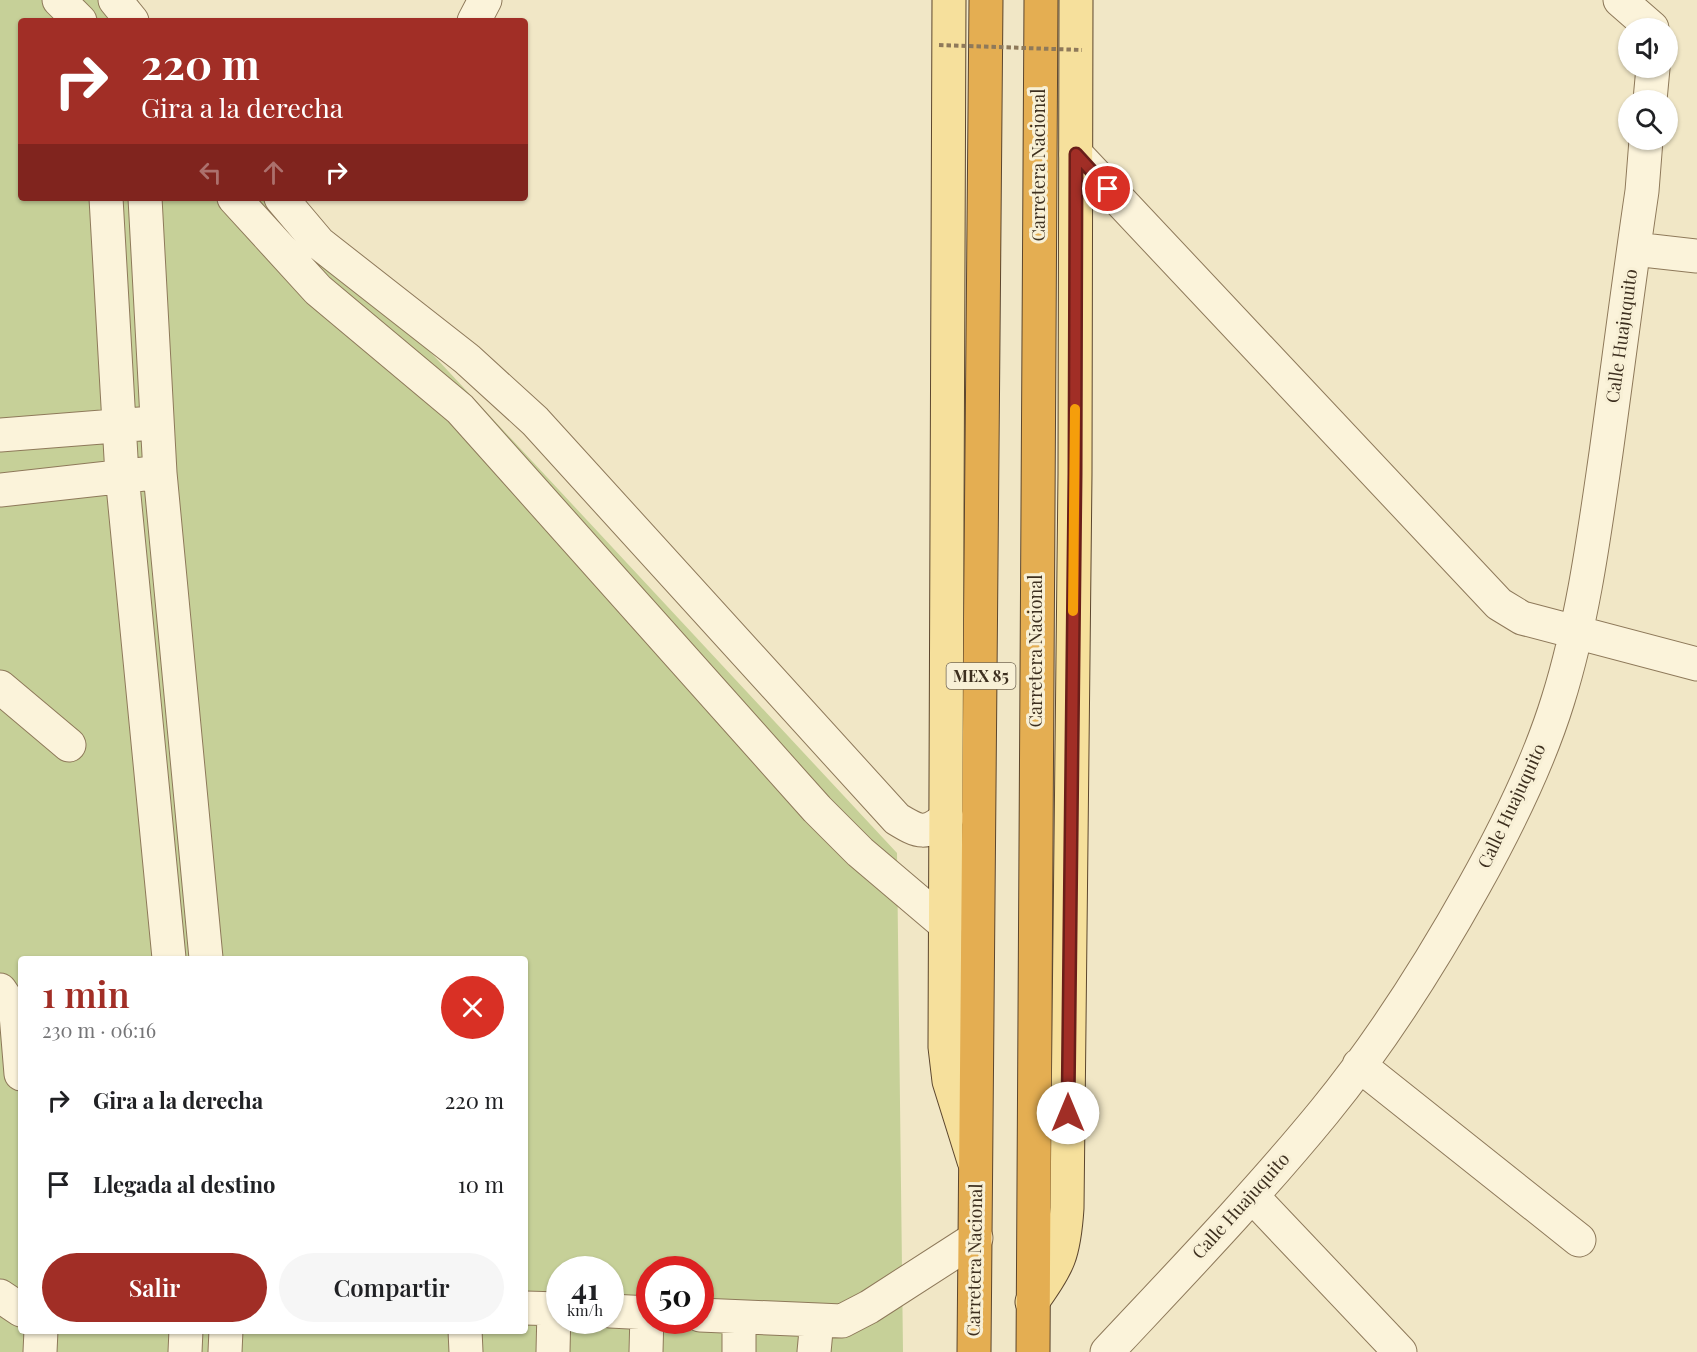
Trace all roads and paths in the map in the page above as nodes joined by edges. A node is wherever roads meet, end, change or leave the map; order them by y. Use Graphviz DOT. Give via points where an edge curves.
graph roads {
  1 [pos="59,0"];
  2 [pos="98,0"];
  3 [pos="115,0"];
  4 [pos="484,0"];
  5 [pos="949,0"];
  6 [pos="987,0"];
  7 [pos="1041,0"];
  8 [pos="1076,0"];
  9 [pos="1620,0"];
  10 [pos="1659,0"];
  11 [pos="77,18"];
  12 [pos="98,18"];
  13 [pos="130,18"];
  14 [pos="475,18"];
  15 [pos="1642,18"];
  16 [pos="1656,18"];
  17 [pos="939,45"];
  18 [pos="1082,50"];
  19 [pos="1645,150"];
  20 [pos="1076,154"];
  21 [pos="106,201"];
  22 [pos="146,201"];
  23 [pos="237,201"];
  24 [pos="284,201"];
  25 [pos="1634,249"];
  26 [pos="1697,256"];
  27 [pos="157,423"];
  28 [pos="118,426"];
  29 [pos="0,435"];
  30 [pos="160,473"];
  31 [pos="122,475"];
  32 [pos="0,490"];
  33 [pos="1577,631"];
  34 [pos="1697,664"];
  35 [pos="0,687"];
  36 [pos="69,745"];
  37 [pos="947,818"];
  38 [pos="946,925"];
  39 [pos="169,956"];
  40 [pos="206,956"];
  41 [pos="8,1002"];
  42 [pos="18,1057"];
  43 [pos="1359,1065"];
  44 [pos="976,1168"];
  45 [pos="1252,1196"];
  46 [pos="976,1238"];
  47 [pos="1579,1240"];
  48 [pos="0,1296"];
  49 [pos="1032,1302"];
  50 [pos="18,1308"];
  51 [pos="714,1316"];
  52 [pos="740,1317"];
  53 [pos="817,1320"];
  54 [pos="41,1334"];
  55 [pos="186,1334"];
  56 [pos="226,1334"];
  57 [pos="465,1334"];
  58 [pos="550,1334"];
  59 [pos="647,1334"];
  60 [pos="40,1352"];
  61 [pos="185,1352"];
  62 [pos="225,1352"];
  63 [pos="465,1352"];
  64 [pos="553,1352"];
  65 [pos="646,1352"];
  66 [pos="738,1352"];
  67 [pos="814,1352"];
  68 [pos="974,1352"];
  69 [pos="1033,1352"];
  70 [pos="1107,1352"];
  71 [pos="1400,1352"];
  1 -- 11 [label="street"];
  2 -- 12 [label="street"];
  3 -- 13 [label="street"];
  4 -- 14 [label="street"];
  5 -- 37 [label="main road, Carretera Nacional / MEX 85"];
  6 -- 44 [label="highway, Carretera Nacional / MEX 85"];
  7 -- 49 [label="highway, Carretera Nacional / MEX 85"];
  8 -- 20 [label="main road, Carretera Nacional"];
  9 -- 15 [label="street"];
  10 -- 16 [label="street"];
  17 -- 18 [label="path, bridge"];
  19 -- 25 [label="street, Calle Huajuquito"];
  20 -- 33 [label="street" via="1499,604 1522,618"];
  20 -- 49 [label="main road, Carretera Nacional" via="1067,1208 1061,1256"];
  21 -- 28 [label="street"];
  22 -- 27 [label="street"];
  23 -- 38 [label="street" via="318,290 460,409 817,809 860,852"];
  24 -- 37 [label="street" via="319,243 467,359 535,421 897,819 916,831 933,828"];
  25 -- 26 [label="street"];
  25 -- 33 [label="street, Calle Huajuquito"];
  27 -- 28 [label="street"];
  27 -- 30 [label="street"];
  28 -- 29 [label="street"];
  28 -- 31 [label="street"];
  30 -- 31 [label="street"];
  30 -- 40 [label="street"];
  31 -- 32 [label="street"];
  31 -- 39 [label="street"];
  33 -- 34 [label="street"];
  33 -- 43 [label="street, Calle Huajuquito" via="1532,772 1489,859 1439,949"];
  35 -- 36 [label="street"];
  37 -- 38 [label="main road, Carretera Nacional / MEX 85"];
  38 -- 44 [label="main road, Carretera Nacional / MEX 85" via="945,1047 949,1081"];
  41 -- 42 [label="street"];
  43 -- 45 [label="street, Calle Huajuquito"];
  43 -- 47 [label="street"];
  44 -- 46 [label="highway, Carretera Nacional / MEX 85"];
  45 -- 70 [label="street, Calle Huajuquito"];
  45 -- 71 [label="street"];
  46 -- 53 [label="street" via="842,1321"];
  46 -- 68 [label="highway, Carretera Nacional / MEX 85"];
  48 -- 50 [label="street"];
  49 -- 69 [label="highway, Carretera Nacional / MEX 85"];
  51 -- 52 [label="street"];
  52 -- 53 [label="street"];
  52 -- 66 [label="street"];
  53 -- 67 [label="street"];
  54 -- 60 [label="street"];
  55 -- 61 [label="street"];
  56 -- 62 [label="street"];
  57 -- 63 [label="street"];
  58 -- 64 [label="street"];
  59 -- 65 [label="street"];
}
